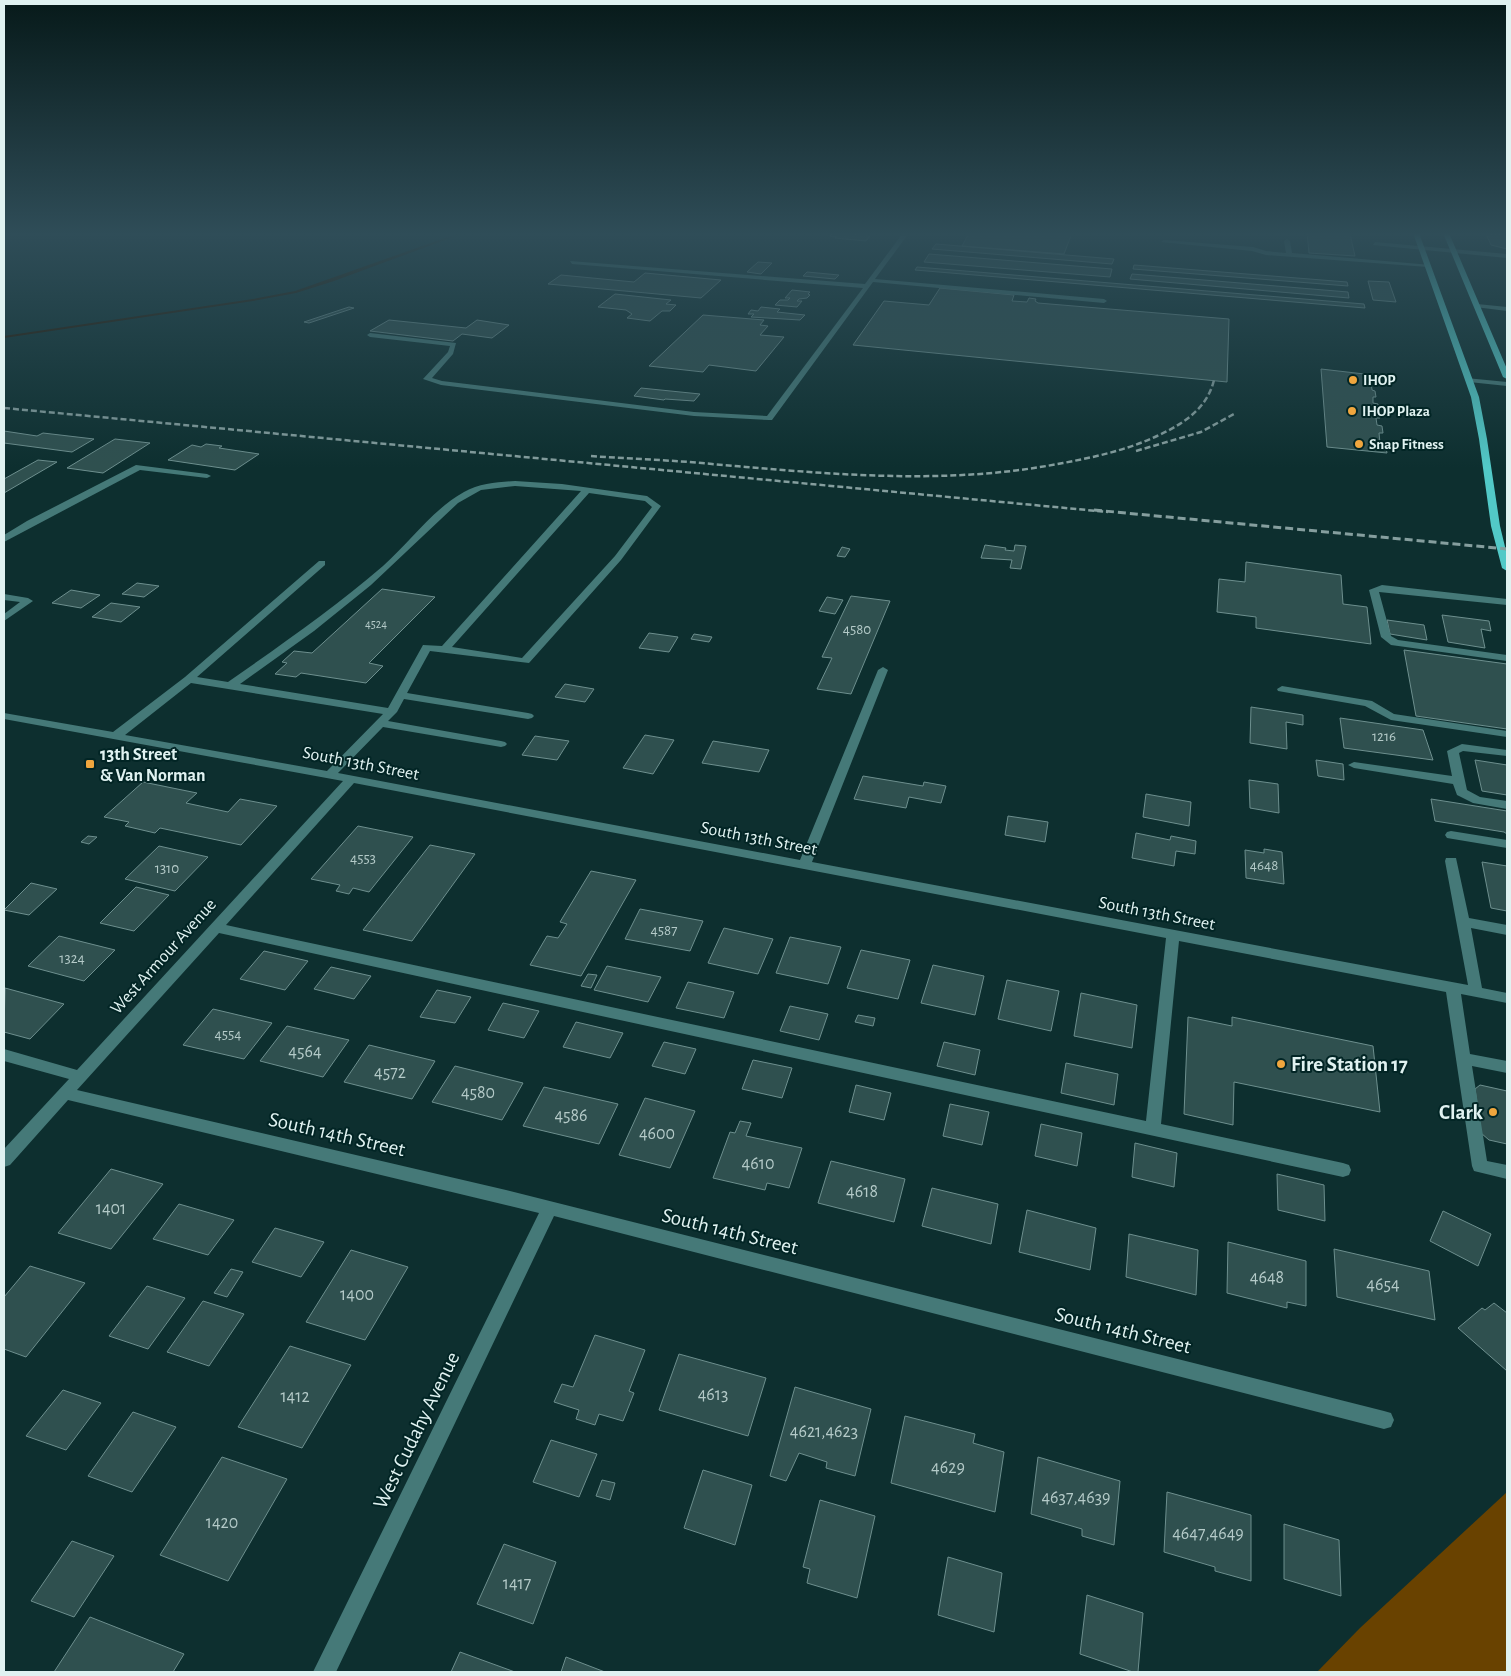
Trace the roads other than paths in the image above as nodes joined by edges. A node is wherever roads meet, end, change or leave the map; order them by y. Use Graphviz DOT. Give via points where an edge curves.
graph roads {
  1 [pos="847,311"];
  2 [pos="1444,311"];
  3 [pos="1479,311"];
  4 [pos="370,335"];
  5 [pos="1507,377"];
  6 [pos="1469,380"];
  7 [pos="1507,384"];
  8 [pos="207,476"];
  9 [pos="587,490"];
  10 [pos="4,539"];
  11 [pos="322,563"];
  12 [pos="1507,568"];
  13 [pos="4,597"];
  14 [pos="1507,602"];
  15 [pos="4,618"];
  16 [pos="445,650"];
  17 [pos="1507,658"];
  18 [pos="883,670"];
  19 [pos="189,679"];
  20 [pos="230,686"];
  21 [pos="1282,689"];
  22 [pos="400,695"];
  23 [pos="391,712"];
  24 [pos="528,716"];
  25 [pos="5,717"];
  26 [pos="380,723"];
  27 [pos="1507,734"];
  28 [pos="116,736"];
  29 [pos="500,744"];
  30 [pos="1507,753"];
  31 [pos="1354,765"];
  32 [pos="330,775"];
  33 [pos="351,779"];
  34 [pos="1459,781"];
  35 [pos="1507,805"];
  36 [pos="1451,835"];
  37 [pos="1507,844"];
  38 [pos="1451,861"];
  39 [pos="804,865"];
  40 [pos="1463,922"];
  41 [pos="215,927"];
  42 [pos="1507,930"];
  43 [pos="1173,934"];
  44 [pos="1453,988"];
  45 [pos="1476,992"];
  46 [pos="1507,998"];
  47 [pos="4,1055"];
  48 [pos="1463,1058"];
  49 [pos="1507,1067"];
  50 [pos="79,1076"];
  51 [pos="64,1093"];
  52 [pos="1153,1129"];
  53 [pos="4,1160"];
  54 [pos="1343,1170"];
  55 [pos="1507,1172"];
  56 [pos="550,1208"];
  57 [pos="1384,1420"];
  58 [pos="324,1672"];
  1 -- 4 [label="street" via="769,418 694,414 441,383 427,379 451,353 454,344"];
  2 -- 6 [label="main road"];
  3 -- 5 [label="main road"];
  6 -- 7 [label="street"];
  6 -- 12 [label="main road" via="1482,424 1490,499"];
  8 -- 10 [label="street" via="139,467"];
  9 -- 16 [label="street"];
  9 -- 16 [label="street" via="648,499 657,506 618,558 525,661"];
  9 -- 20 [label="street" via="498,484 478,488 463,496 322,620"];
  11 -- 19 [label="street"];
  13 -- 15 [label="street" via="28,601"];
  14 -- 17 [label="street" via="1382,588 1374,590 1386,637 1395,643"];
  16 -- 22 [label="street" via="427,647"];
  18 -- 39 [label="street"];
  19 -- 20 [label="street"];
  19 -- 28 [label="street"];
  20 -- 23 [label="street"];
  21 -- 27 [label="street" via="1368,704 1391,718"];
  22 -- 23 [label="street"];
  22 -- 24 [label="street"];
  23 -- 26 [label="street"];
  25 -- 28 [label="street, South 13th Street"];
  26 -- 29 [label="street"];
  26 -- 32 [label="street"];
  28 -- 32 [label="street, South 13th Street"];
  30 -- 34 [label="street" via="1462,746 1453,751"];
  31 -- 34 [label="street"];
  32 -- 33 [label="street, South 13th Street"];
  33 -- 39 [label="street, South 13th Street"];
  33 -- 41 [label="street, West Armour Avenue"];
  34 -- 35 [label="street" via="1462,792 1477,800"];
  36 -- 37 [label="street"];
  38 -- 40 [label="street"];
  39 -- 43 [label="street, South 13th Street"];
  40 -- 42 [label="street"];
  40 -- 45 [label="street"];
  41 -- 50 [label="street, West Armour Avenue"];
  41 -- 52 [label="street"];
  43 -- 44 [label="street, South 13th Street"];
  43 -- 52 [label="street"];
  44 -- 45 [label="street, South 13th Street"];
  44 -- 48 [label="street"];
  45 -- 46 [label="street, South 13th Street"];
  47 -- 50 [label="street"];
  48 -- 49 [label="street"];
  48 -- 55 [label="street" via="1480,1166"];
  50 -- 51 [label="street, West Armour Avenue"];
  51 -- 53 [label="street, West Armour Avenue"];
  51 -- 56 [label="street, South 14th Street"];
  52 -- 54 [label="street"];
  56 -- 57 [label="street, South 14th Street"];
  56 -- 58 [label="street, West Cudahy Avenue"];
}
